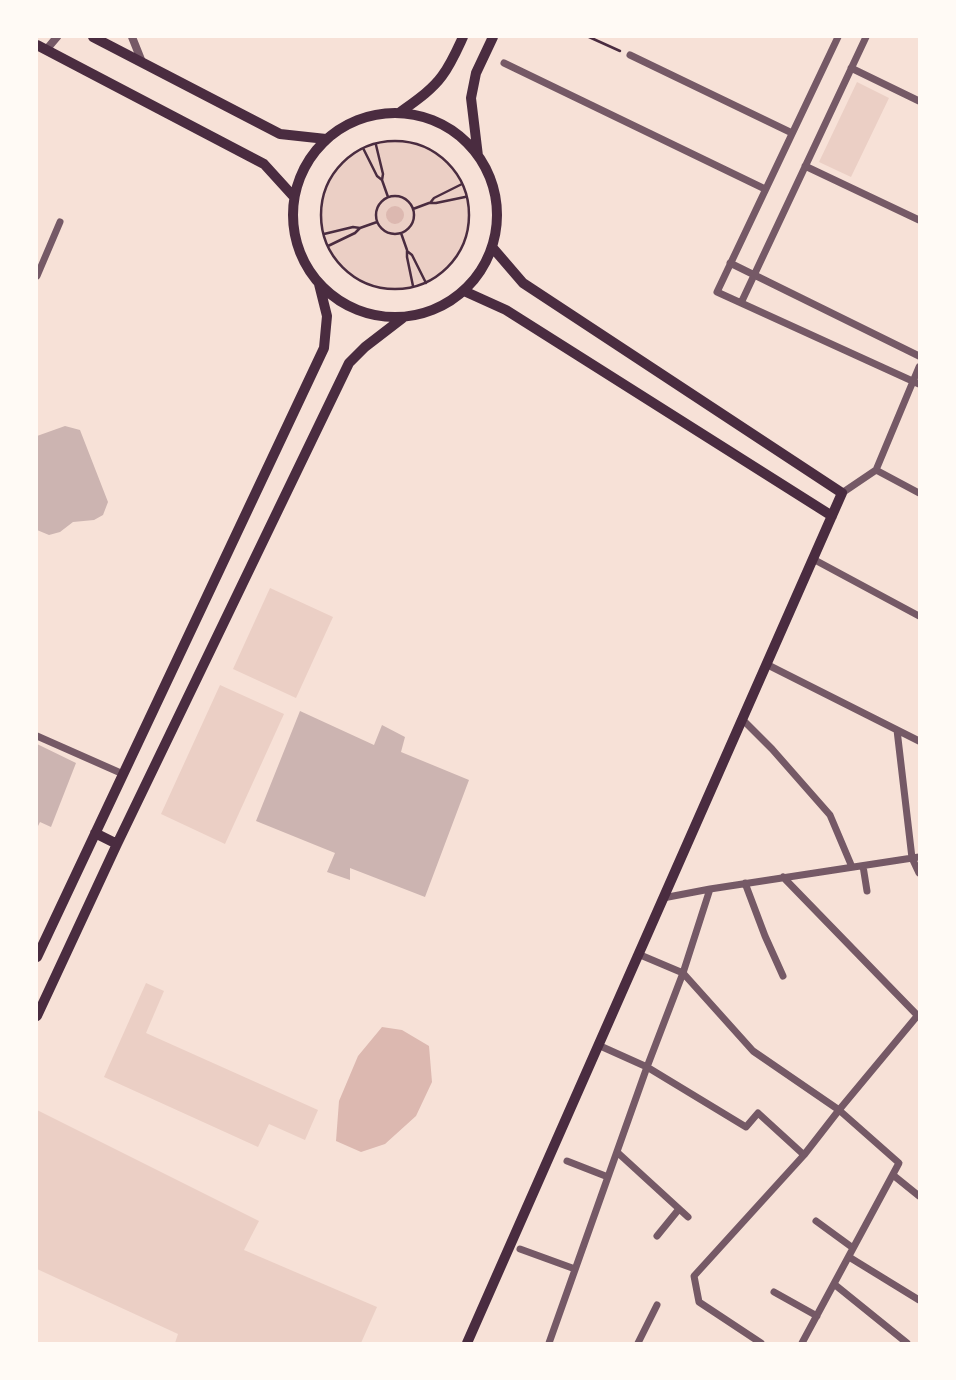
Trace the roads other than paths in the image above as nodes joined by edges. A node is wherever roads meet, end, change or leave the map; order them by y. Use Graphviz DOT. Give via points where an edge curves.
graph roads {
  1 [pos="57,37"];
  2 [pos="93,37"];
  3 [pos="132,37"];
  4 [pos="463,37"];
  5 [pos="493,37"];
  6 [pos="838,37"];
  7 [pos="866,37"];
  8 [pos="42,48"];
  9 [pos="630,55"];
  10 [pos="142,62"];
  11 [pos="504,63"];
  12 [pos="851,68"];
  13 [pos="919,101"];
  14 [pos="399,113"];
  15 [pos="792,133"];
  16 [pos="326,139"];
  17 [pos="478,157"];
  18 [pos="805,166"];
  19 [pos="765,189"];
  20 [pos="294,197"];
  21 [pos="919,220"];
  22 [pos="60,222"];
  23 [pos="492,247"];
  24 [pos="730,264"];
  25 [pos="753,275"];
  26 [pos="37,276"];
  27 [pos="319,284"];
  28 [pos="464,291"];
  29 [pos="741,303"];
  30 [pos="404,317"];
  31 [pos="919,356"];
  32 [pos="919,367"];
  33 [pos="916,383"];
  34 [pos="876,470"];
  35 [pos="842,493"];
  36 [pos="919,493"];
  37 [pos="832,516"];
  38 [pos="813,559"];
  39 [pos="919,616"];
  40 [pos="766,664"];
  41 [pos="742,719"];
  42 [pos="897,730"];
  43 [pos="37,736"];
  44 [pos="919,741"];
  45 [pos="123,774"];
  46 [pos="95,833"];
  47 [pos="117,844"];
  48 [pos="916,858"];
  49 [pos="863,866"];
  50 [pos="852,867"];
  51 [pos="919,873"];
  52 [pos="783,877"];
  53 [pos="745,883"];
  54 [pos="710,888"];
  55 [pos="867,891"];
  56 [pos="663,898"];
  57 [pos="638,954"];
  58 [pos="37,957"];
  59 [pos="682,973"];
  60 [pos="783,976"];
  61 [pos="37,1016"];
  62 [pos="919,1016"];
  63 [pos="598,1045"];
  64 [pos="647,1067"];
  65 [pos="839,1110"];
  66 [pos="617,1152"];
  67 [pos="804,1155"];
  68 [pos="567,1161"];
  69 [pos="893,1175"];
  70 [pos="608,1177"];
  71 [pos="919,1196"];
  72 [pos="678,1209"];
  73 [pos="688,1217"];
  74 [pos="816,1221"];
  75 [pos="657,1236"];
  76 [pos="853,1248"];
  77 [pos="520,1249"];
  78 [pos="849,1257"];
  79 [pos="575,1269"];
  80 [pos="834,1284"];
  81 [pos="774,1292"];
  82 [pos="919,1300"];
  83 [pos="657,1305"];
  84 [pos="817,1316"];
  85 [pos="550,1342"];
  86 [pos="467,1343"];
  87 [pos="559,1343"];
  88 [pos="638,1343"];
  89 [pos="761,1343"];
  90 [pos="802,1343"];
  91 [pos="906,1343"];
  1 -- 8 [label="street"];
  2 -- 10 [label="main road"];
  3 -- 10 [label="street"];
  4 -- 14 [label="main road" via="441,78"];
  5 -- 17 [label="main road" via="476,73 471,99"];
  6 -- 15 [label="street"];
  7 -- 12 [label="street"];
  8 -- 20 [label="main road" via="264,164"];
  9 -- 15 [label="street"];
  10 -- 16 [label="main road" via="279,134"];
  11 -- 19 [label="street"];
  12 -- 13 [label="street"];
  12 -- 18 [label="street"];
  14 -- 16 [label="main road" via="360,119"];
  14 -- 17 [label="main road" via="450,129"];
  15 -- 19 [label="street"];
  16 -- 20 [label="main road" via="309,160"];
  17 -- 23 [label="main road" via="495,194"];
  18 -- 21 [label="street"];
  18 -- 25 [label="street"];
  19 -- 24 [label="street"];
  20 -- 27 [label="main road" via="293,224 299,250"];
  22 -- 26 [label="street"];
  23 -- 28 [label="main road" via="481,271"];
  23 -- 35 [label="main road" via="523,284"];
  24 -- 25 [label="street"];
  24 -- 29 [label="street" via="717,292"];
  25 -- 29 [label="street"];
  25 -- 31 [label="street"];
  27 -- 30 [label="main road" via="352,308 377,316"];
  27 -- 45 [label="main road" via="327,316 324,348"];
  28 -- 30 [label="main road" via="430,312"];
  28 -- 37 [label="main road" via="506,310"];
  29 -- 33 [label="street"];
  30 -- 47 [label="main road" via="349,363"];
  32 -- 33 [label="street"];
  33 -- 34 [label="street"];
  34 -- 35 [label="street"];
  34 -- 36 [label="street"];
  35 -- 37 [label="main road"];
  37 -- 38 [label="main road"];
  38 -- 39 [label="street"];
  38 -- 40 [label="main road"];
  40 -- 41 [label="main road"];
  40 -- 42 [label="street"];
  41 -- 50 [label="street" via="830,815"];
  41 -- 56 [label="main road"];
  42 -- 44 [label="street"];
  42 -- 48 [label="street"];
  43 -- 45 [label="street"];
  45 -- 46 [label="main road"];
  46 -- 47 [label="main road"];
  46 -- 58 [label="main road"];
  47 -- 61 [label="main road"];
  48 -- 49 [label="street"];
  48 -- 51 [label="street"];
  49 -- 50 [label="street"];
  49 -- 55 [label="street"];
  50 -- 52 [label="street"];
  52 -- 53 [label="street"];
  52 -- 62 [label="street"];
  53 -- 54 [label="street"];
  53 -- 60 [label="street"];
  54 -- 56 [label="street"];
  54 -- 59 [label="street"];
  56 -- 57 [label="main road"];
  57 -- 59 [label="street"];
  57 -- 63 [label="main road"];
  59 -- 64 [label="street"];
  59 -- 65 [label="street" via="753,1051"];
  62 -- 65 [label="street"];
  63 -- 64 [label="street"];
  63 -- 86 [label="main road"];
  64 -- 66 [label="street"];
  64 -- 67 [label="street" via="746,1127 758,1113"];
  65 -- 67 [label="street"];
  65 -- 69 [label="street" via="900,1163"];
  66 -- 70 [label="street"];
  66 -- 72 [label="street"];
  67 -- 89 [label="street" via="694,1276 699,1302"];
  68 -- 70 [label="street"];
  69 -- 71 [label="street"];
  69 -- 76 [label="street"];
  70 -- 79 [label="street"];
  72 -- 73 [label="street"];
  72 -- 75 [label="street"];
  74 -- 76 [label="street"];
  76 -- 78 [label="street"];
  77 -- 79 [label="street"];
  78 -- 80 [label="street"];
  78 -- 82 [label="street"];
  79 -- 85 [label="street"];
  80 -- 84 [label="street"];
  80 -- 91 [label="street"];
  81 -- 84 [label="street"];
  83 -- 88 [label="street"];
  84 -- 90 [label="street"];
  85 -- 87 [label="street"];
}
